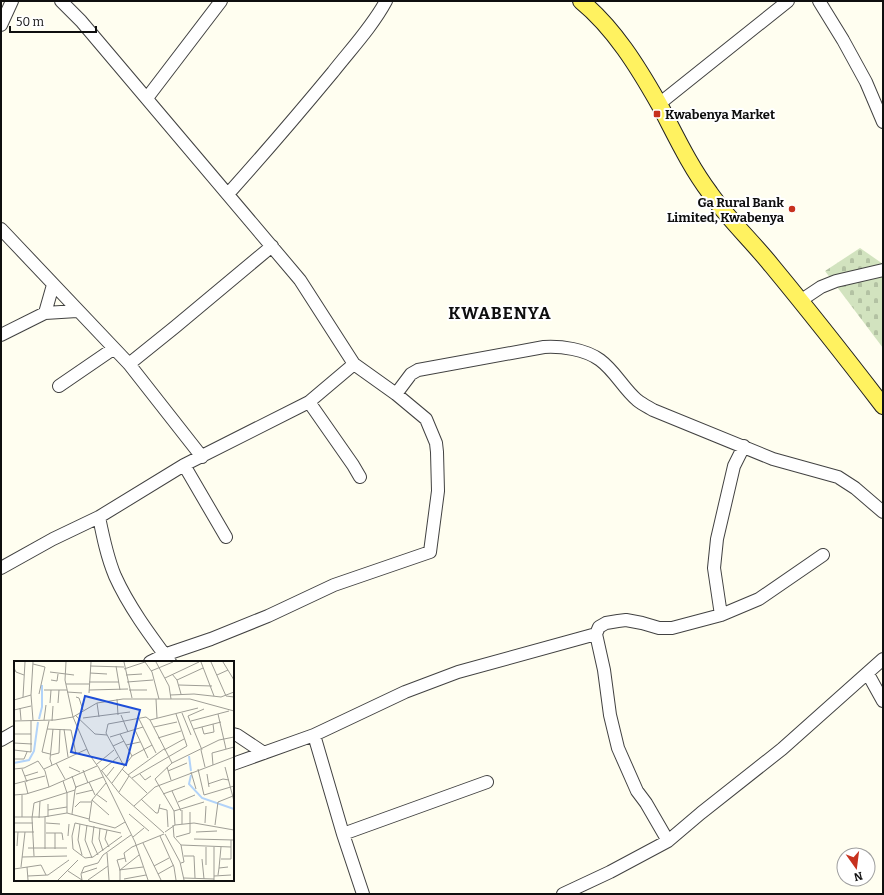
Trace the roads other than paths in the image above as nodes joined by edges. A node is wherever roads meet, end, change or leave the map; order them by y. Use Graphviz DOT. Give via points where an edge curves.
graph roads {
  1 [pos="12,1"];
  2 [pos="61,1"];
  3 [pos="221,1"];
  4 [pos="386,1"];
  5 [pos="581,1"];
  6 [pos="788,1"];
  7 [pos="819,1"];
  8 [pos="1,25"];
  9 [pos="147,98"];
  10 [pos="659,104"];
  11 [pos="883,122"];
  12 [pos="228,194"];
  13 [pos="1,229"];
  14 [pos="272,246"];
  15 [pos="883,270"];
  16 [pos="53,285"];
  17 [pos="800,301"];
  18 [pos="77,311"];
  19 [pos="45,313"];
  20 [pos="1,335"];
  21 [pos="113,348"];
  22 [pos="128,364"];
  23 [pos="354,364"];
  24 [pos="59,386"];
  25 [pos="396,394"];
  26 [pos="309,402"];
  27 [pos="883,406"];
  28 [pos="744,446"];
  29 [pos="202,457"];
  30 [pos="184,465"];
  31 [pos="360,477"];
  32 [pos="883,512"];
  33 [pos="99,517"];
  34 [pos="226,537"];
  35 [pos="823,555"];
  36 [pos="1,568"];
  37 [pos="721,615"];
  38 [pos="596,634"];
  39 [pos="167,658"];
  40 [pos="883,659"];
  41 [pos="154,661"];
  42 [pos="868,674"];
  43 [pos="883,701"];
  44 [pos="14,733"];
  45 [pos="234,734"];
  46 [pos="314,735"];
  47 [pos="1,740"];
  48 [pos="264,753"];
  49 [pos="234,764"];
  50 [pos="487,782"];
  51 [pos="343,834"];
  52 [pos="668,841"];
  53 [pos="363,894"];
  54 [pos="563,894"];
  1 -- 8 [label="street"];
  2 -- 9 [label="street"];
  3 -- 9 [label="street"];
  4 -- 12 [label="street" via="379,14 287,128"];
  5 -- 10 [label="main road" via="617,39"];
  6 -- 10 [label="street"];
  7 -- 11 [label="street" via="866,82"];
  9 -- 12 [label="street"];
  10 -- 17 [label="main road" via="694,170 710,194"];
  12 -- 14 [label="street"];
  13 -- 16 [label="street"];
  14 -- 22 [label="street"];
  14 -- 23 [label="street" via="300,280"];
  15 -- 17 [label="street" via="836,281 821,287"];
  16 -- 18 [label="street"];
  16 -- 19 [label="street"];
  17 -- 27 [label="main road"];
  18 -- 19 [label="street"];
  18 -- 21 [label="street"];
  19 -- 20 [label="street"];
  21 -- 22 [label="street"];
  21 -- 24 [label="street"];
  22 -- 29 [label="street"];
  23 -- 25 [label="street"];
  23 -- 26 [label="street"];
  25 -- 28 [label="street" via="411,374 418,370 544,347 573,349 591,354 600,360 639,401 678,420"];
  25 -- 39 [label="street" via="426,419 436,443 438,491 430,552 334,585"];
  26 -- 29 [label="street"];
  26 -- 31 [label="street"];
  28 -- 32 [label="street" via="773,459 838,477"];
  28 -- 37 [label="street" via="734,466 717,539 714,568"];
  29 -- 30 [label="street"];
  30 -- 33 [label="street"];
  30 -- 34 [label="street"];
  33 -- 36 [label="street"];
  33 -- 39 [label="street" via="115,576 140,620"];
  35 -- 37 [label="street" via="759,599"];
  37 -- 38 [label="street" via="672,628 659,628 626,620 618,621 599,627"];
  38 -- 46 [label="street" via="458,672 405,692"];
  38 -- 52 [label="street" via="618,748 637,791"];
  39 -- 41 [label="street"];
  40 -- 42 [label="street"];
  42 -- 43 [label="street"];
  42 -- 52 [label="street" via="782,749"];
  44 -- 47 [label="street"];
  45 -- 48 [label="street"];
  46 -- 48 [label="street"];
  46 -- 51 [label="street"];
  48 -- 49 [label="street"];
  50 -- 51 [label="street"];
  51 -- 53 [label="street"];
  52 -- 54 [label="street"];
}
